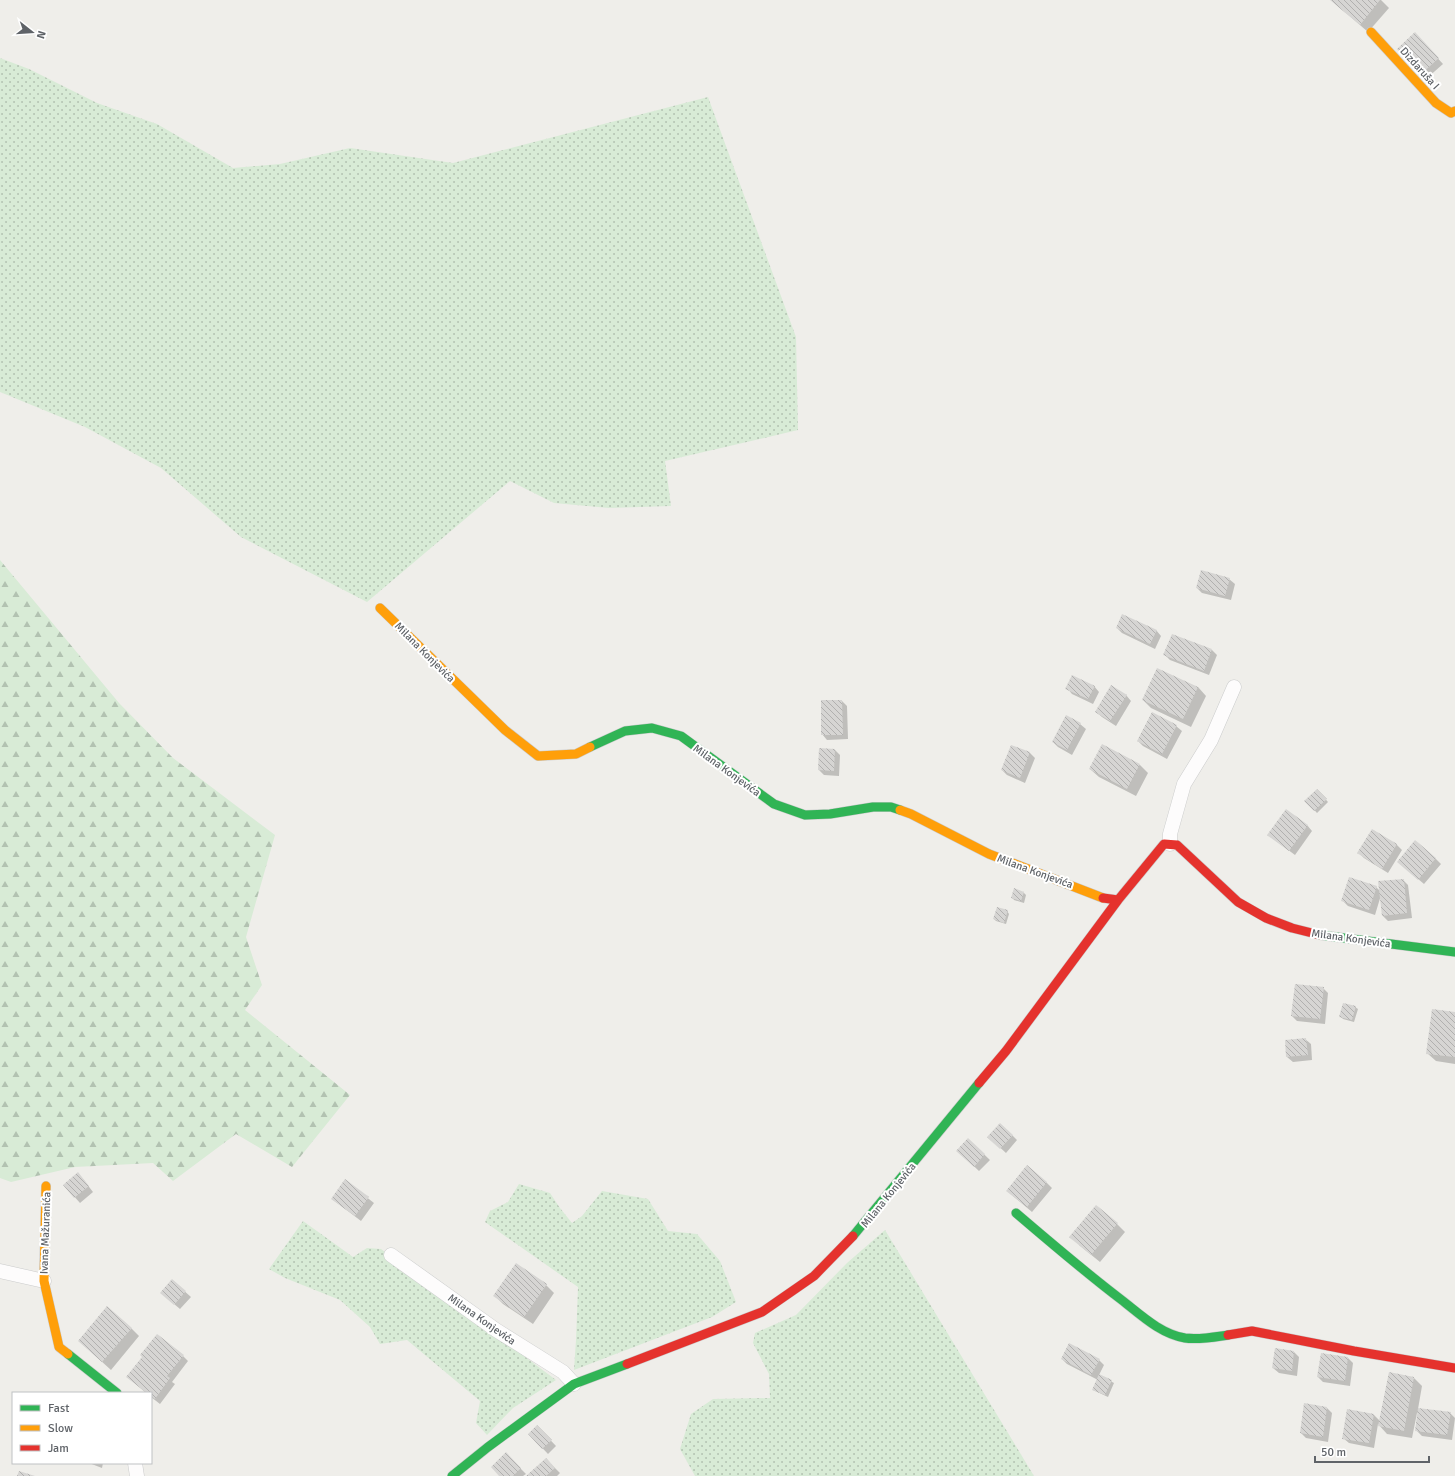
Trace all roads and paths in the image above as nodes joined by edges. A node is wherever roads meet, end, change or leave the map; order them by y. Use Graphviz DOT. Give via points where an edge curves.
graph roads {
  1 [pos="1371,32"];
  2 [pos="1455,111"];
  3 [pos="380,608"];
  4 [pos="1234,687"];
  5 [pos="1170,844"];
  6 [pos="1118,900"];
  7 [pos="1455,952"];
  8 [pos="46,1186"];
  9 [pos="1016,1213"];
  10 [pos="391,1255"];
  11 [pos="0,1271"];
  12 [pos="44,1281"];
  13 [pos="1455,1368"];
  14 [pos="574,1384"];
  15 [pos="116,1392"];
  16 [pos="135,1464"];
  17 [pos="137,1476"];
  18 [pos="452,1476"];
  1 -- 2 [label="street, Dizdaruša I" via="1436,103 1451,113"];
  3 -- 6 [label="street, Milana Konjevića" via="505,730 538,756 576,754 625,732 652,728 681,736 774,804 805,815 891,807 911,814 989,854 1107,899"];
  4 -- 5 [label="street" via="1211,740 1184,784 1170,834"];
  5 -- 6 [label="street, Milana Konjevića" via="1164,844"];
  5 -- 7 [label="street, Milana Konjevića" via="1177,845 1238,902 1266,918 1292,928 1323,936"];
  6 -- 14 [label="street, Milana Konjevića" via="1001,1057 857,1232 814,1276 762,1312"];
  8 -- 12 [label="street, Ivana Mažuranića"];
  9 -- 13 [label="street" via="1103,1286 1168,1333 1199,1339 1252,1332"];
  10 -- 14 [label="street, Milana Konjevića" via="496,1330 563,1372"];
  11 -- 12 [label="street, Ivana Mažuranića"];
  12 -- 15 [label="street, Ivana Mažuranića" via="59,1347"];
  14 -- 18 [label="street, Milana Konjevića"];
  16 -- 17 [label="street"];
}
